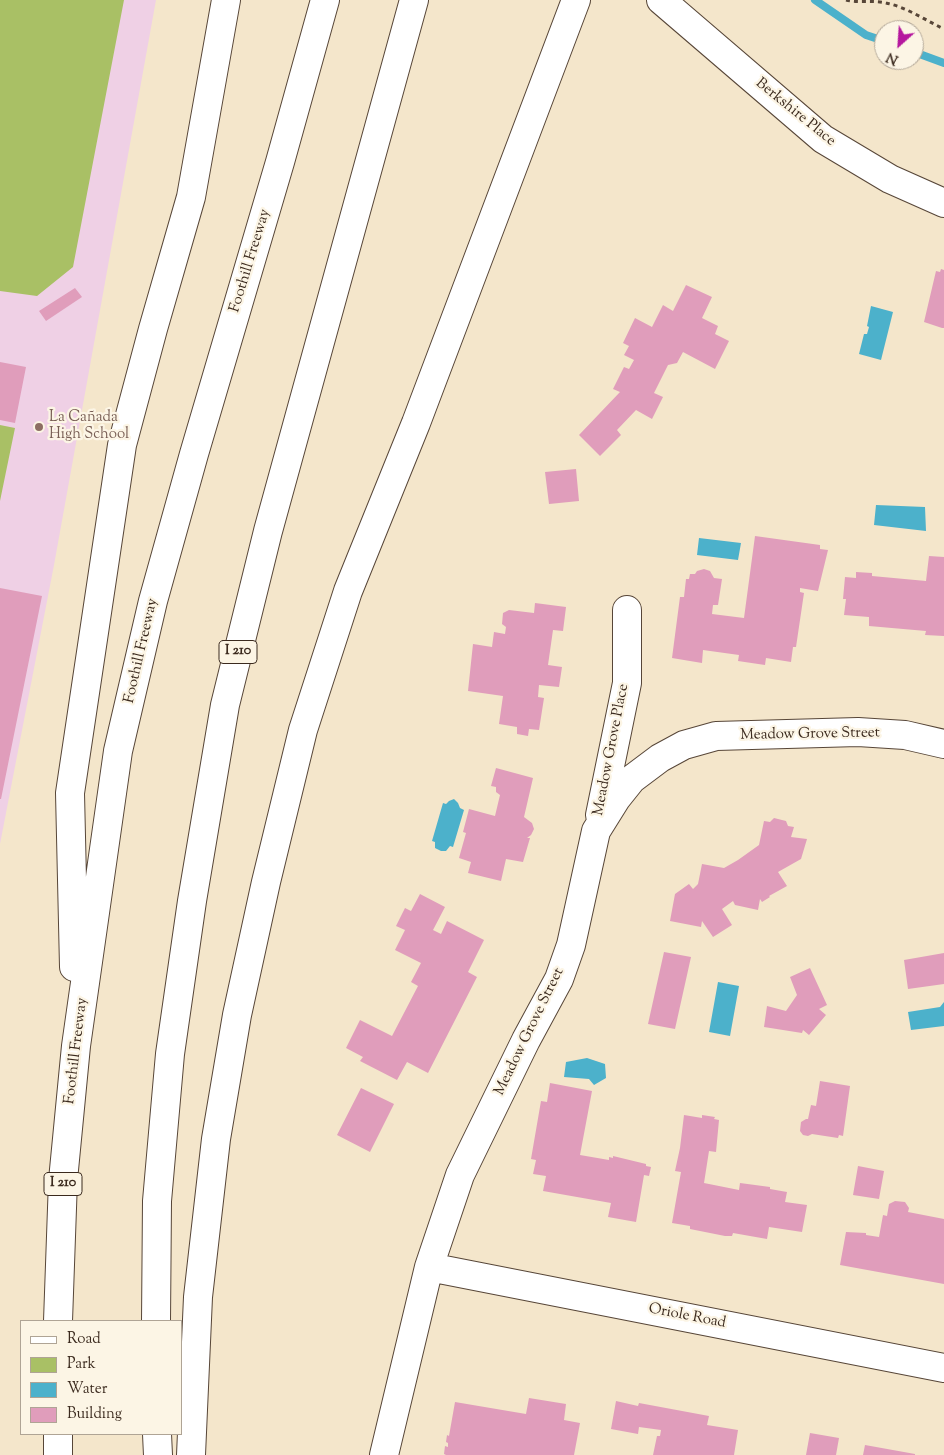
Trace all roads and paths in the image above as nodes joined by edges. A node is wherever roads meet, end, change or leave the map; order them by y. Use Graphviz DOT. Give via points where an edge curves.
graph roads {
  1 [pos="226,0"];
  2 [pos="325,0"];
  3 [pos="414,0"];
  4 [pos="576,0"];
  5 [pos="661,0"];
  6 [pos="846,0"];
  7 [pos="944,29"];
  8 [pos="944,203"];
  9 [pos="627,610"];
  10 [pos="944,744"];
  11 [pos="596,831"];
  12 [pos="76,1046"];
  13 [pos="429,1267"];
  14 [pos="58,1320"];
  15 [pos="156,1320"];
  16 [pos="944,1368"];
  17 [pos="58,1435"];
  18 [pos="157,1435"];
  19 [pos="58,1455"];
  20 [pos="158,1455"];
  21 [pos="191,1455"];
  22 [pos="384,1455"];
  1 -- 12 [label="main road" via="190,197 122,445 70,793"];
  2 -- 12 [label="main road, Foothill Freeway / I 210" via="153,601 118,751"];
  3 -- 15 [label="main road, I 210" via="268,531 225,705 170,1054 157,1201"];
  4 -- 21 [label="main road" via="420,413 348,591 303,730 237,1015 216,1139 198,1297"];
  5 -- 8 [label="main road, Berkshire Place" via="823,139 890,179"];
  6 -- 7 [label="path" via="885,3"];
  9 -- 11 [label="main road, Meadow Grove Place" via="627,682"];
  10 -- 11 [label="main road, Meadow Grove Street" via="905,735 858,732 716,736 684,745 632,779"];
  11 -- 13 [label="main road, Meadow Grove Street" via="571,945 559,980 460,1175"];
  12 -- 14 [label="main road, Foothill Freeway / I 210" via="63,1180"];
  13 -- 16 [label="main road, Oriole Road"];
  13 -- 22 [label="main road, Meadow Grove Street"];
  17 -- 19 [label="main road"];
  18 -- 20 [label="main road"];
}
